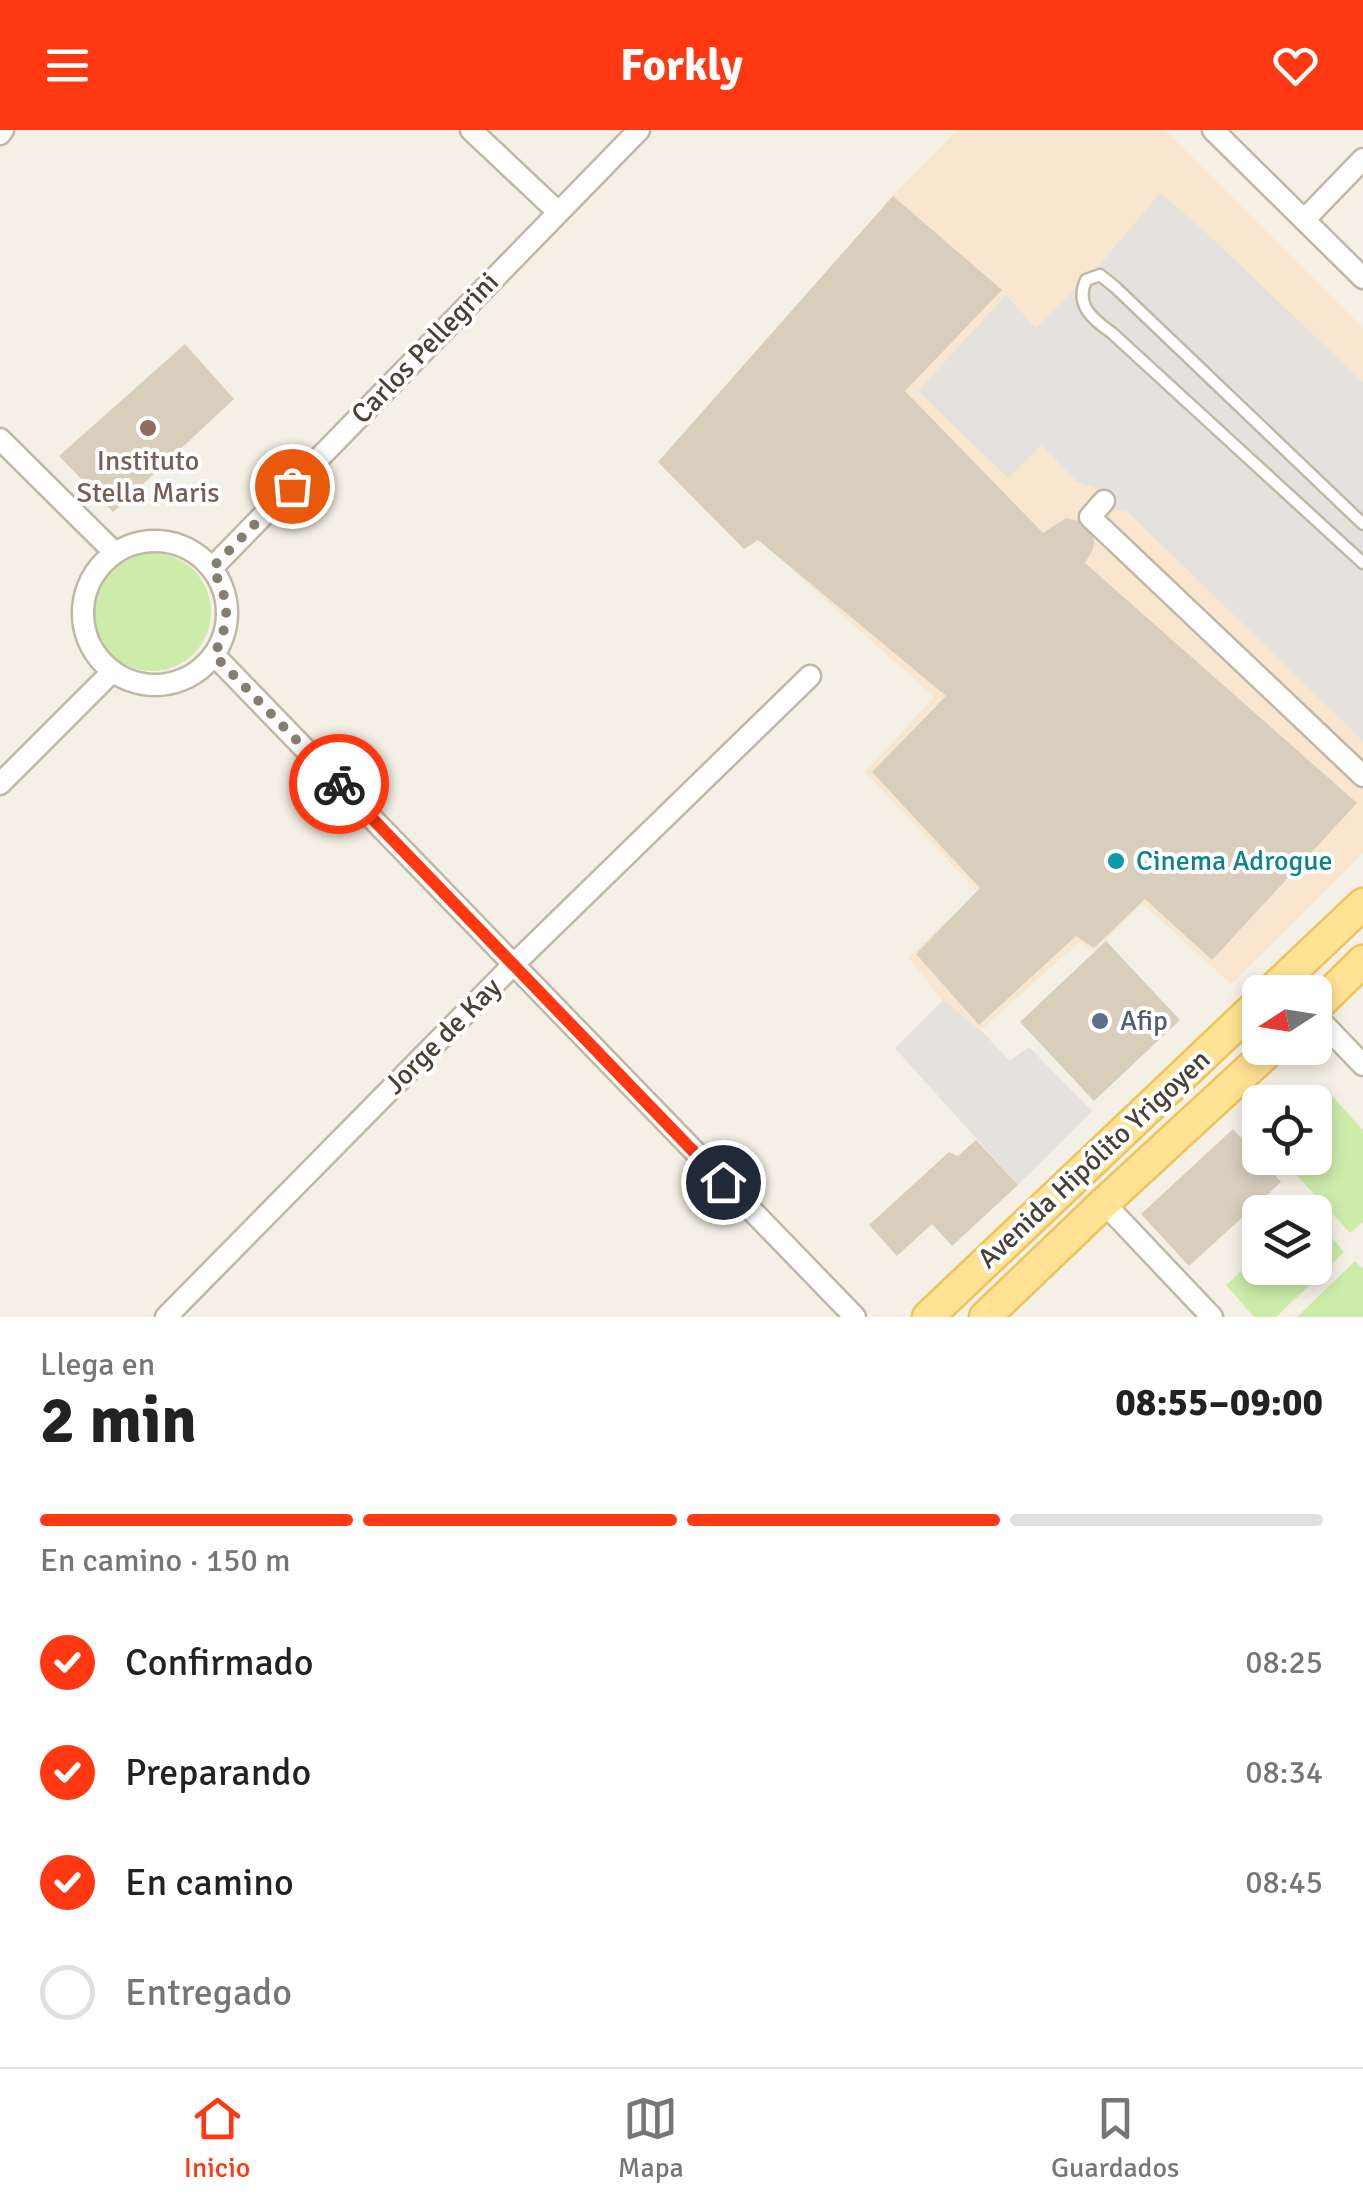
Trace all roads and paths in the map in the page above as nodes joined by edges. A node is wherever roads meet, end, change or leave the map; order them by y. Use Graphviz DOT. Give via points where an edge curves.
graph roads {
  1 [pos="470,130"];
  2 [pos="639,130"];
  3 [pos="1213,130"];
  4 [pos="1363,160"];
  5 [pos="558,212"];
  6 [pos="1304,220"];
  7 [pos="1363,278"];
  8 [pos="0,439"];
  9 [pos="1104,501"];
  10 [pos="1363,524"];
  11 [pos="114,552"];
  12 [pos="1363,563"];
  13 [pos="212,568"];
  14 [pos="214,655"];
  15 [pos="113,671"];
  16 [pos="810,676"];
  17 [pos="1363,776"];
  18 [pos="0,784"];
  19 [pos="1363,904"];
  20 [pos="1363,962"];
  21 [pos="513,965"];
  22 [pos="1288,975"];
  23 [pos="1332,994"];
  24 [pos="1242,1019"];
  25 [pos="1332,1030"];
  26 [pos="1254,1065"];
  27 [pos="1363,1065"];
  28 [pos="1104,1203"];
  29 [pos="166,1317"];
  30 [pos="855,1317"];
  31 [pos="928,1317"];
  32 [pos="985,1317"];
  33 [pos="1212,1317"];
  1 -- 5 [label="street"];
  2 -- 5 [label="street, Carlos Pellegrini"];
  3 -- 6 [label="street"];
  4 -- 6 [label="street"];
  5 -- 13 [label="street, Carlos Pellegrini"];
  6 -- 7 [label="street"];
  8 -- 11 [label="street"];
  9 -- 17 [label="street" via="1090,517"];
  10 -- 12 [label="lane" via="1115,287 1100,274 1086,280 1081,292 1093,320"];
  11 -- 13 [label="street" via="134,543 176,543"];
  11 -- 15 [label="street" via="84,601 89,640"];
  13 -- 14 [label="street" via="227,611"];
  14 -- 15 [label="street" via="198,671 156,685"];
  14 -- 21 [label="street"];
  15 -- 18 [label="street"];
  16 -- 21 [label="street, Jorge de Kay"];
  19 -- 22 [label="main road"];
  20 -- 23 [label="main road"];
  21 -- 29 [label="street, Jorge de Kay"];
  21 -- 30 [label="street"];
  24 -- 31 [label="main road, Avenida Hipólito Yrigoyen"];
  25 -- 27 [label="street"];
  26 -- 28 [label="main road, Avenida Hipólito Yrigoyen"];
  28 -- 32 [label="main road, Avenida Hipólito Yrigoyen"];
  28 -- 33 [label="street"];
}
